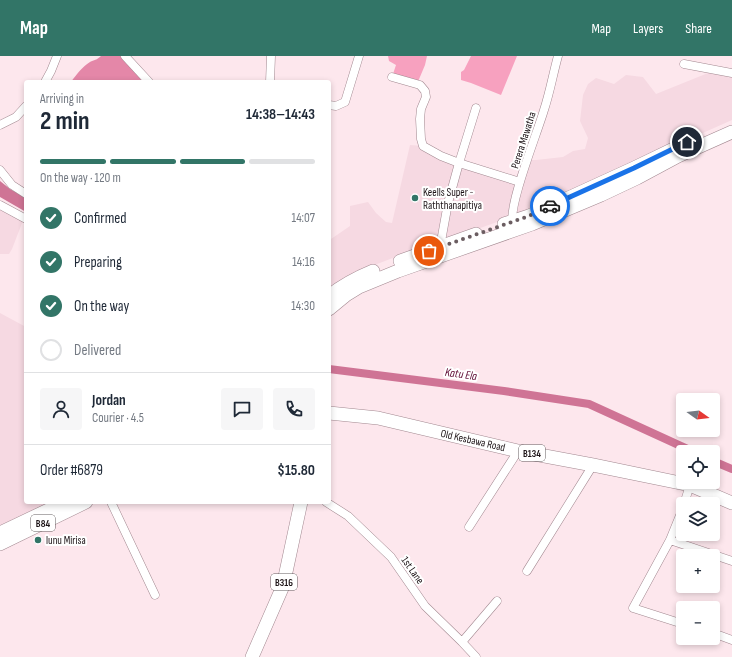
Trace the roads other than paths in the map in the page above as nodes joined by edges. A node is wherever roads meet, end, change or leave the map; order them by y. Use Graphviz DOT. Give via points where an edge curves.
graph roads {
  1 [pos="57,56"];
  2 [pos="125,56"];
  3 [pos="271,56"];
  4 [pos="359,56"];
  5 [pos="558,56"];
  6 [pos="684,64"];
  7 [pos="732,74"];
  8 [pos="392,76"];
  9 [pos="46,80"];
  10 [pos="147,80"];
  11 [pos="270,80"];
  12 [pos="331,105"];
  13 [pos="24,108"];
  14 [pos="476,108"];
  15 [pos="0,125"];
  16 [pos="730,130"];
  17 [pos="459,163"];
  18 [pos="0,170"];
  19 [pos="520,182"];
  20 [pos="24,193"];
  21 [pos="0,205"];
  22 [pos="24,218"];
  23 [pos="513,226"];
  24 [pos="440,247"];
  25 [pos="331,294"];
  26 [pos="331,307"];
  27 [pos="331,413"];
  28 [pos="518,451"];
  29 [pos="593,465"];
  30 [pos="676,482"];
  31 [pos="699,489"];
  32 [pos="732,503"];
  33 [pos="112,504"];
  34 [pos="300,504"];
  35 [pos="329,504"];
  36 [pos="66,505"];
  37 [pos="676,525"];
  38 [pos="469,527"];
  39 [pos="0,533"];
  40 [pos="670,540"];
  41 [pos="0,544"];
  42 [pos="732,561"];
  43 [pos="527,571"];
  44 [pos="155,595"];
  45 [pos="497,601"];
  46 [pos="676,622"];
  47 [pos="720,636"];
  48 [pos="732,640"];
  49 [pos="462,642"];
  50 [pos="252,657"];
  51 [pos="476,657"];
  1 -- 9 [label="street"];
  2 -- 10 [label="street"];
  3 -- 11 [label="street"];
  4 -- 12 [label="street" via="345,102"];
  5 -- 19 [label="street, Perera Mawatha" via="544,110"];
  6 -- 7 [label="street"];
  8 -- 17 [label="street" via="420,85 425,91 426,97 420,119 423,146"];
  13 -- 15 [label="street" via="16,117"];
  14 -- 17 [label="street"];
  16 -- 23 [label="main road" via="529,216"];
  17 -- 19 [label="street"];
  17 -- 24 [label="street"];
  18 -- 20 [label="street" via="12,185"];
  19 -- 23 [label="street, Perera Mawatha" via="514,206"];
  21 -- 22 [label="street"];
  23 -- 24 [label="main road"];
  23 -- 26 [label="main road" via="359,287"];
  24 -- 25 [label="main road" via="355,279"];
  27 -- 28 [label="main road, Old Kesbawa Road / B134" via="378,418"];
  28 -- 29 [label="main road, Old Kesbawa Road / B134"];
  28 -- 38 [label="street"];
  29 -- 30 [label="main road, Old Kesbawa Road / B134"];
  29 -- 43 [label="street"];
  31 -- 32 [label="main road, Old Kesbawa Road / B134"];
  33 -- 44 [label="street"];
  34 -- 50 [label="main road, B316" via="283,586"];
  35 -- 49 [label="street, 1st Lane" via="348,516 391,557 425,606"];
  36 -- 39 [label="main road, B84"];
  36 -- 41 [label="main road, B84"];
  37 -- 40 [label="street"];
  40 -- 42 [label="street"];
  40 -- 46 [label="street" via="633,608"];
  45 -- 49 [label="street"];
  47 -- 48 [label="street"];
  49 -- 51 [label="street, 1st Lane"];
}
